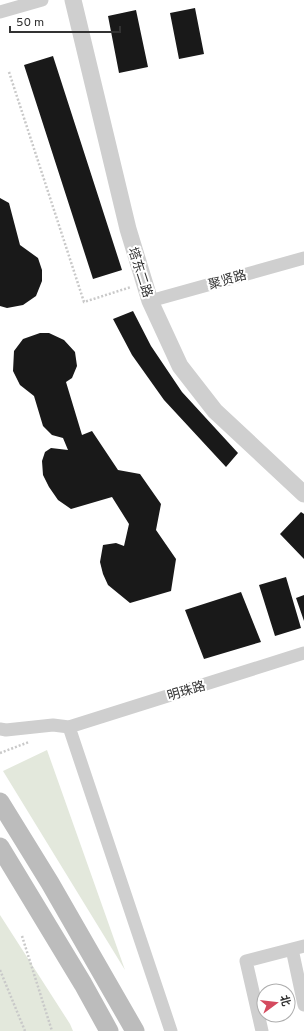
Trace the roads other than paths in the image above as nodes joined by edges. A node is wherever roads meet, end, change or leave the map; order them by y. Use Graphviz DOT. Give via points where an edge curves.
graph roads {
  1 [pos="42,0"];
  2 [pos="73,0"];
  3 [pos="0,12"];
  4 [pos="304,258"];
  5 [pos="150,301"];
  6 [pos="304,494"];
  7 [pos="304,653"];
  8 [pos="69,727"];
  9 [pos="0,729"];
  10 [pos="0,802"];
  11 [pos="0,847"];
  12 [pos="298,947"];
  13 [pos="304,1005"];
  14 [pos="109,1031"];
  15 [pos="135,1031"];
  16 [pos="171,1031"];
  17 [pos="262,1031"];
  1 -- 3 [label="street"];
  2 -- 5 [label="street, 塔东二路" via="128,229"];
  4 -- 5 [label="street, 聚贤路"];
  5 -- 6 [label="street, 塔东二路" via="180,366 215,411"];
  7 -- 8 [label="street, 明珠路"];
  8 -- 9 [label="street" via="53,725"];
  8 -- 16 [label="street"];
  10 -- 15 [label="main road"];
  11 -- 14 [label="main road"];
  12 -- 13 [label="street"];
  12 -- 17 [label="street" via="246,961"];
}
